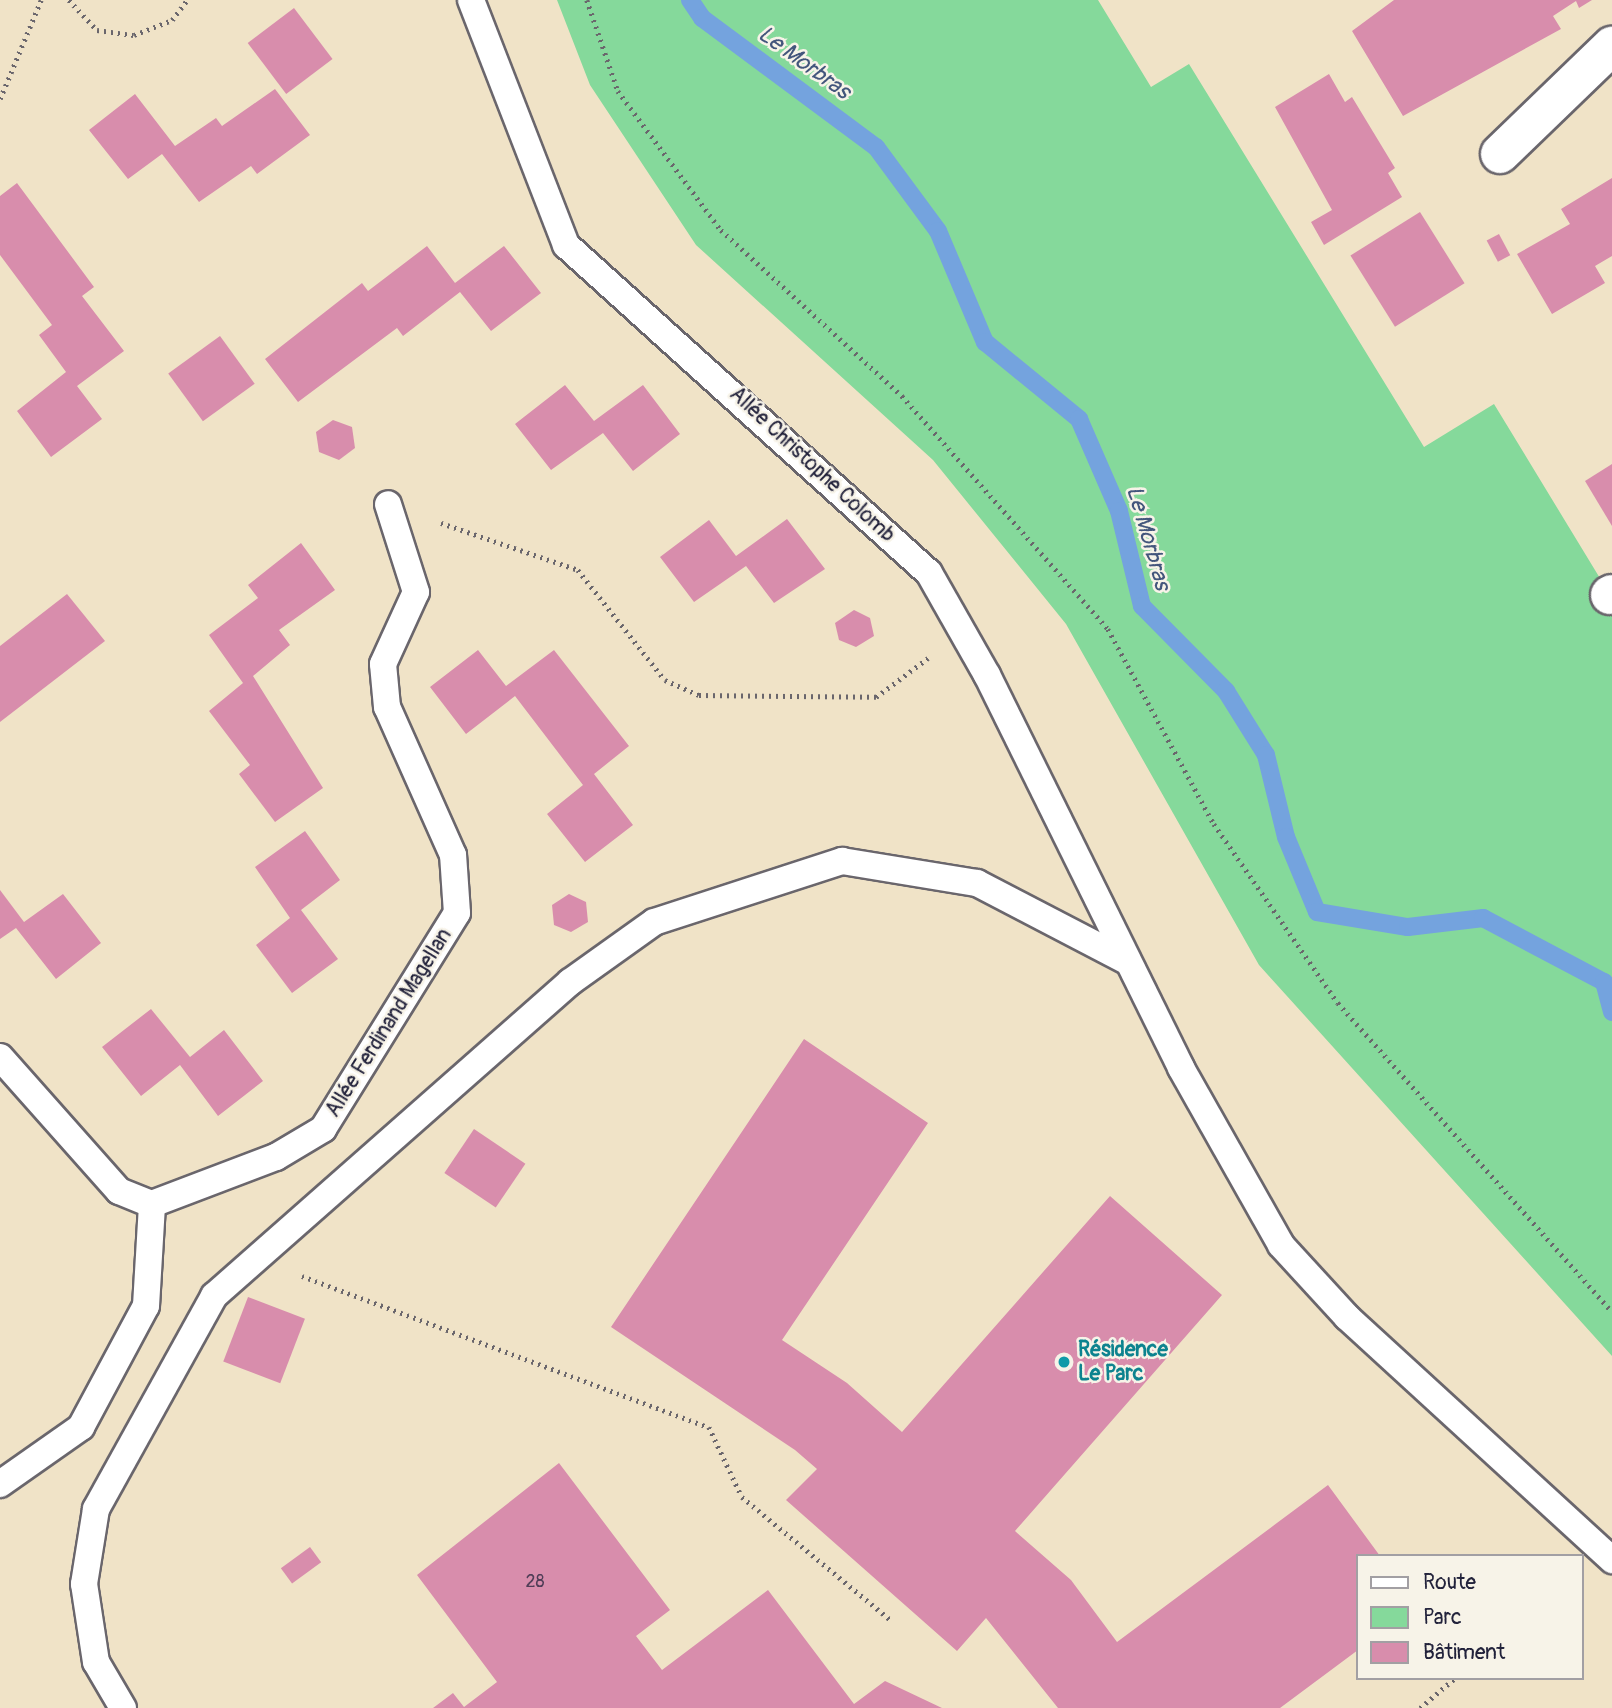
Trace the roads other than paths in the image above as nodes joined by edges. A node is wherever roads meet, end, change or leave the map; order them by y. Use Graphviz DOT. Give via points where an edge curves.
graph roads {
  1 [pos="471,0"];
  2 [pos="1612,46"];
  3 [pos="1500,153"];
  4 [pos="388,504"];
  5 [pos="1125,960"];
  6 [pos="0,1058"];
  7 [pos="152,1204"];
  8 [pos="0,1484"];
  9 [pos="1612,1560"];
  10 [pos="123,1708"];
  1 -- 5 [label="lane, Allée Christophe Colomb" via="566,246 929,573"];
  2 -- 3 [label="street"];
  4 -- 7 [label="lane, Allée Ferdinand Magellan" via="416,592 383,664 387,706 453,855 457,913 323,1129 276,1157"];
  5 -- 9 [label="lane, Allée Christophe Colomb" via="1281,1245 1347,1317"];
  5 -- 10 [label="lane" via="977,883 842,861 654,922 569,982 214,1296 96,1509 84,1584 96,1662"];
  6 -- 7 [label="lane" via="119,1191"];
  7 -- 8 [label="lane" via="146,1306 81,1427"];
}
